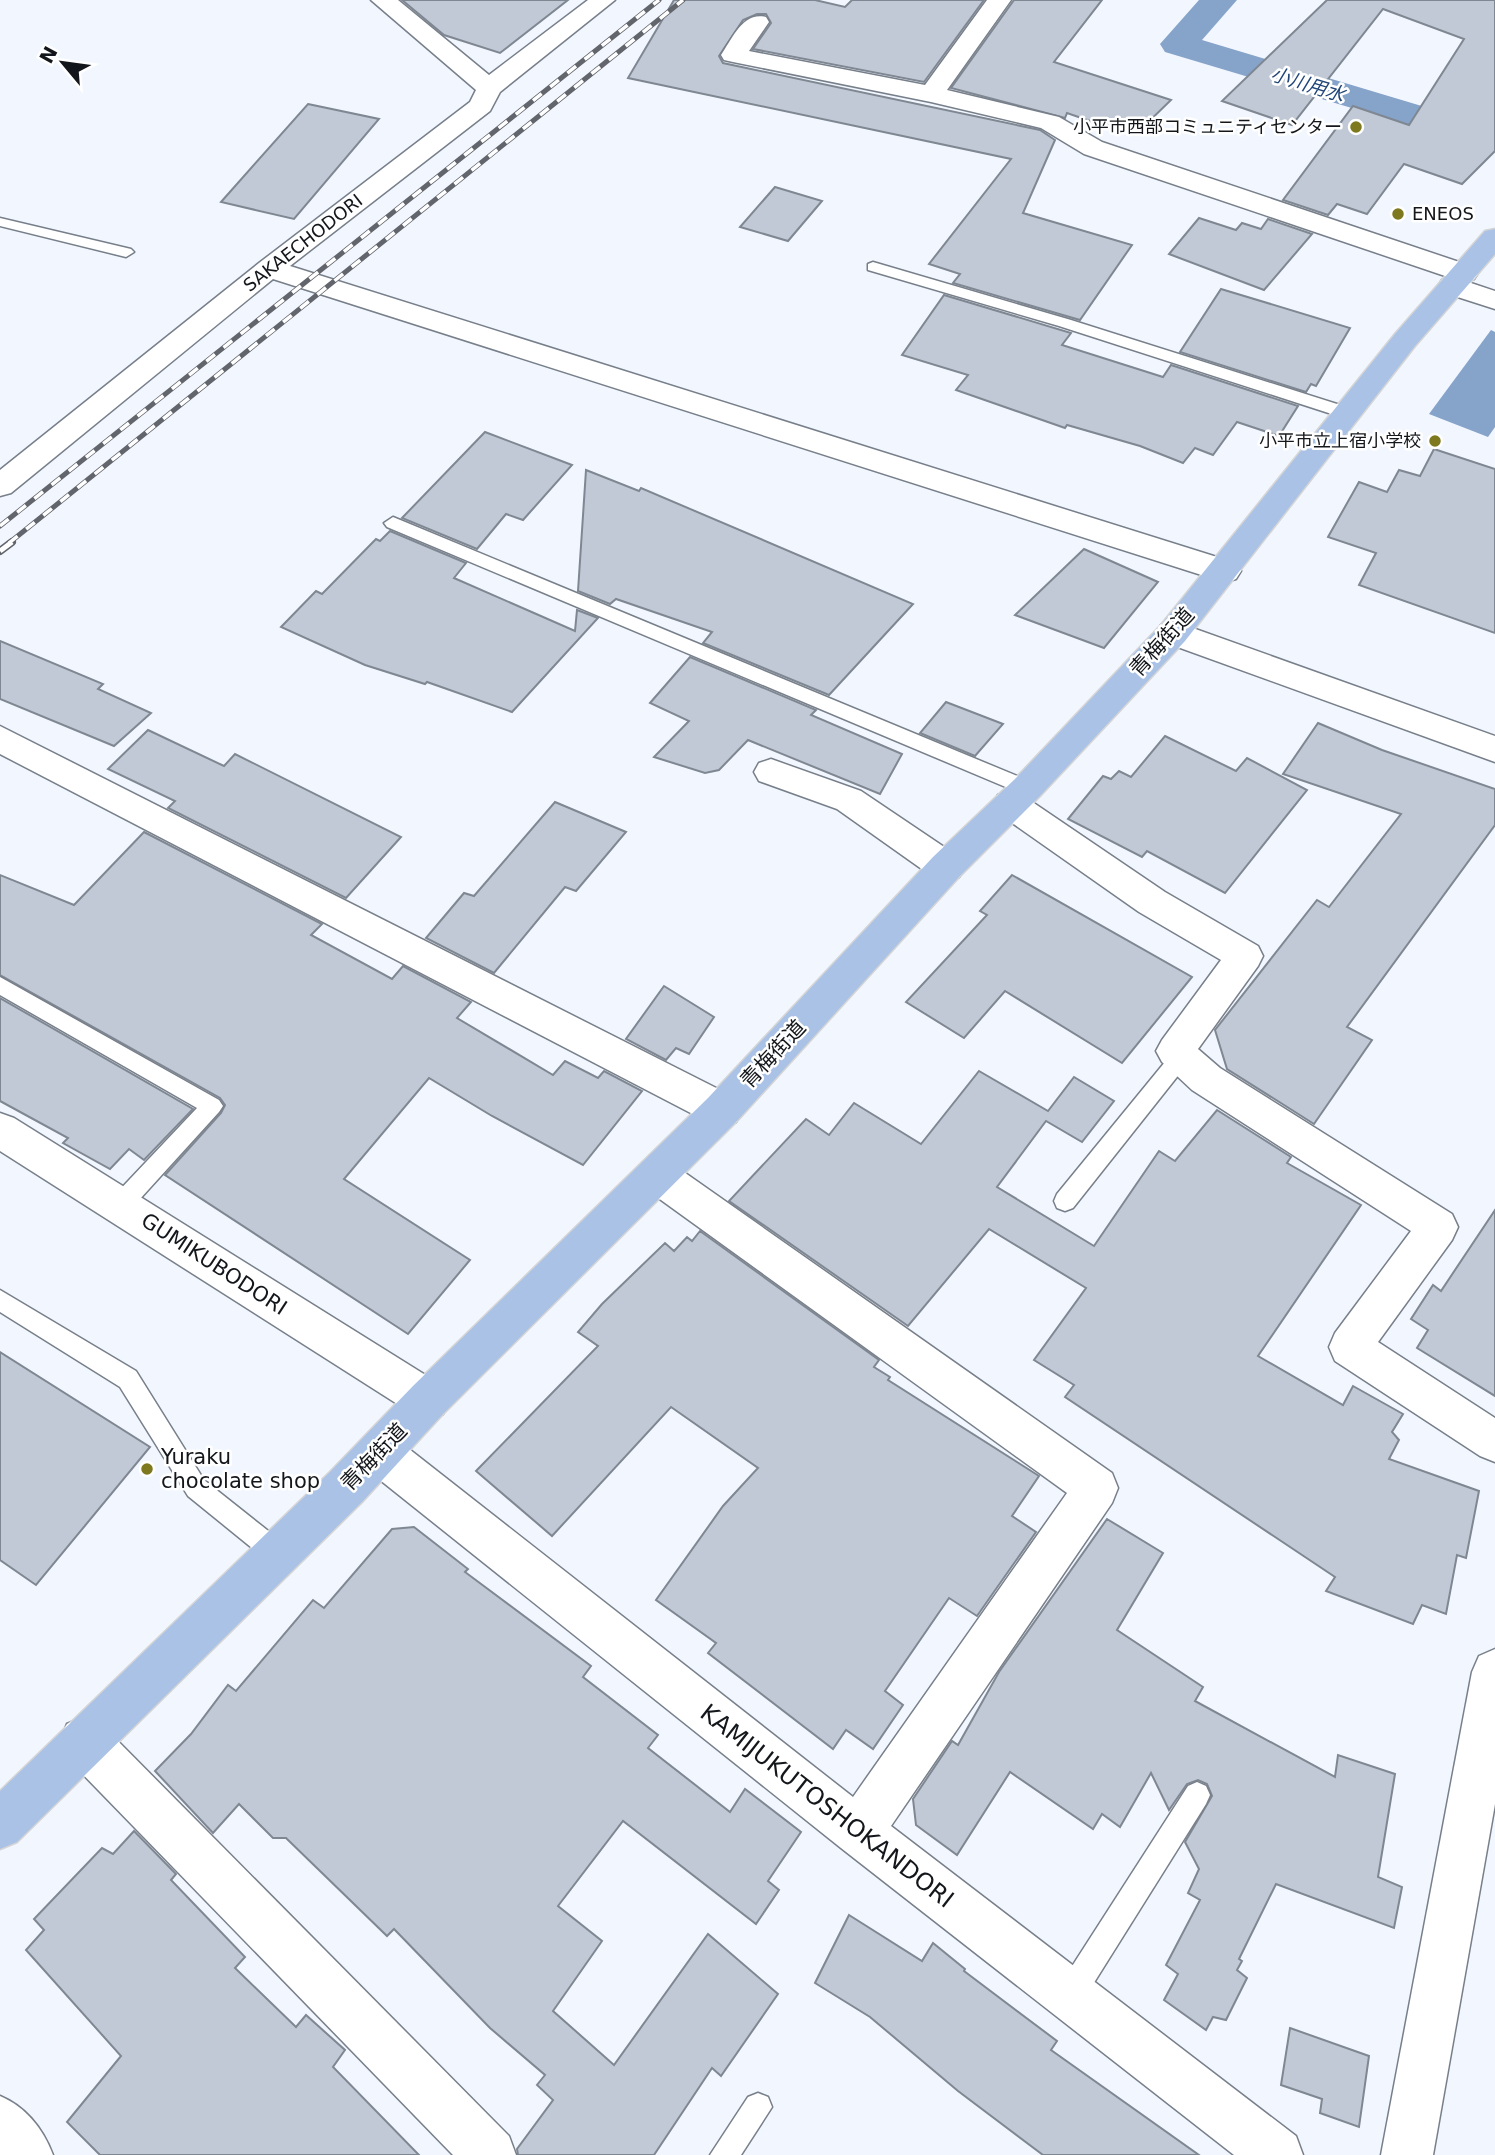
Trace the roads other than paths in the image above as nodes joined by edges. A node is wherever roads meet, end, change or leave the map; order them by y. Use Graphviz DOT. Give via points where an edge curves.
graph roads {
  1 [pos="383,0"];
  2 [pos="603,0"];
  3 [pos="999,0"];
  4 [pos="757,22"];
  5 [pos="489,88"];
  6 [pos="931,94"];
  7 [pos="0,222"];
  8 [pos="1495,237"];
  9 [pos="127,252"];
  10 [pos="873,267"];
  11 [pos="269,269"];
  12 [pos="1458,279"];
  13 [pos="1495,300"];
  14 [pos="1350,414"];
  15 [pos="0,486"];
  16 [pos="393,523"];
  17 [pos="1225,571"];
  18 [pos="1173,633"];
  19 [pos="0,739"];
  20 [pos="1495,749"];
  21 [pos="771,772"];
  22 [pos="1019,796"];
  23 [pos="946,867"];
  24 [pos="0,985"];
  25 [pos="1181,1057"];
  26 [pos="722,1110"];
  27 [pos="0,1129"];
  28 [pos="657,1175"];
  29 [pos="1065,1201"];
  30 [pos="121,1204"];
  31 [pos="0,1300"];
  32 [pos="428,1400"];
  33 [pos="1495,1442"];
  34 [pos="380,1453"];
  35 [pos="277,1553"];
  36 [pos="1495,1672"];
  37 [pos="84,1741"];
  38 [pos="1197,1795"];
  39 [pos="0,1825"];
  40 [pos="859,1831"];
  41 [pos="1070,1995"];
  42 [pos="758,2107"];
  43 [pos="0,2122"];
  44 [pos="27,2155"];
  45 [pos="490,2155"];
  46 [pos="724,2155"];
  47 [pos="1277,2155"];
  48 [pos="1406,2155"];
  1 -- 5 [label="street"];
  2 -- 5 [label="street, SAKAECHODORI"];
  3 -- 6 [label="street"];
  4 -- 6 [label="street" via="733,55"];
  5 -- 11 [label="street, SAKAECHODORI" via="481,106"];
  6 -- 12 [label="street" via="1050,122 1093,148"];
  7 -- 9 [label="lane"];
  8 -- 12 [label="main road, 青梅街道"];
  10 -- 14 [label="lane"];
  11 -- 15 [label="street, SAKAECHODORI"];
  11 -- 17 [label="street"];
  12 -- 13 [label="street"];
  12 -- 14 [label="main road, 青梅街道"];
  14 -- 17 [label="main road, 青梅街道"];
  16 -- 22 [label="lane"];
  17 -- 18 [label="main road, 青梅街道"];
  18 -- 20 [label="street"];
  18 -- 22 [label="main road, 青梅街道"];
  19 -- 26 [label="street"];
  21 -- 23 [label="street" via="849,800"];
  22 -- 23 [label="main road, 青梅街道"];
  22 -- 25 [label="street" via="1152,902 1245,956 1175,1051"];
  23 -- 26 [label="main road, 青梅街道"];
  24 -- 30 [label="lane" via="212,1106"];
  25 -- 29 [label="lane"];
  25 -- 33 [label="street" via="1206,1079 1438,1227 1350,1347"];
  26 -- 28 [label="main road, 青梅街道"];
  27 -- 30 [label="street, GUMIKUBODORI"];
  28 -- 32 [label="main road, 青梅街道"];
  28 -- 40 [label="street" via="1096,1488"];
  30 -- 32 [label="street, GUMIKUBODORI"];
  31 -- 35 [label="lane" via="128,1379 196,1488"];
  32 -- 34 [label="main road, 青梅街道"];
  34 -- 35 [label="main road, 青梅街道"];
  34 -- 40 [label="street, KAMIJUKUTOSHOKANDORI"];
  35 -- 37 [label="main road, 青梅街道"];
  36 -- 48 [label="street"];
  37 -- 39 [label="main road, 青梅街道"];
  37 -- 45 [label="street"];
  38 -- 41 [label="lane"];
  40 -- 41 [label="street, KAMIJUKUTOSHOKANDORI"];
  41 -- 47 [label="street, KAMIJUKUTOSHOKANDORI"];
  42 -- 46 [label="lane"];
  43 -- 44 [label="street"];
}
